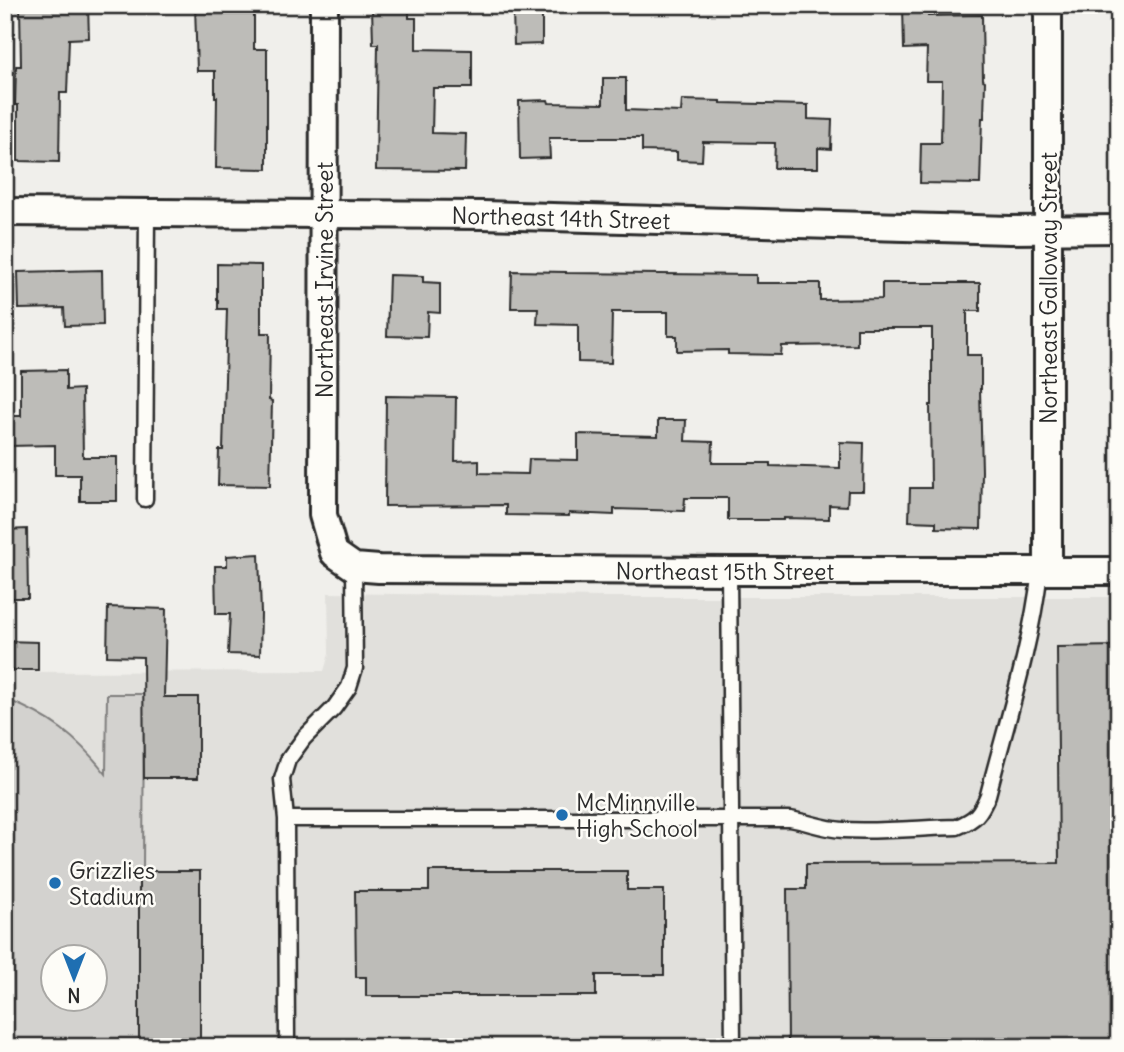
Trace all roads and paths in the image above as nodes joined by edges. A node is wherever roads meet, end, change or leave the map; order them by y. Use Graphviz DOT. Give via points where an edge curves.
graph roads {
  1 [pos="324,5"];
  2 [pos="1048,5"];
  3 [pos="5,212"];
  4 [pos="147,213"];
  5 [pos="324,214"];
  6 [pos="1048,229"];
  7 [pos="1119,229"];
  8 [pos="145,499"];
  9 [pos="344,560"];
  10 [pos="729,571"];
  11 [pos="1044,571"];
  12 [pos="1119,571"];
  13 [pos="286,819"];
  14 [pos="731,819"];
  15 [pos="287,1047"];
  16 [pos="733,1047"];
  1 -- 5 [label="street, Northeast Irvine Street"];
  2 -- 6 [label="street, Northeast Galloway Street"];
  3 -- 4 [label="street, Northeast 14th Street"];
  4 -- 5 [label="street, Northeast 14th Street"];
  4 -- 8 [label="lane"];
  5 -- 6 [label="street, Northeast 14th Street"];
  5 -- 9 [label="street, Northeast Irvine Street" via="323,516"];
  6 -- 7 [label="street, Northeast 14th Street"];
  6 -- 11 [label="street, Northeast Galloway Street"];
  9 -- 10 [label="street, Northeast 15th Street" via="393,569"];
  9 -- 13 [label="lane" via="355,668 349,687 334,708 288,760 282,779"];
  10 -- 11 [label="street, Northeast 15th Street"];
  10 -- 14 [label="lane"];
  11 -- 12 [label="street, Northeast 15th Street"];
  11 -- 14 [label="lane" via="988,795 970,822 957,827 844,830 790,819"];
  13 -- 14 [label="lane"];
  13 -- 15 [label="lane"];
  14 -- 16 [label="lane"];
}
